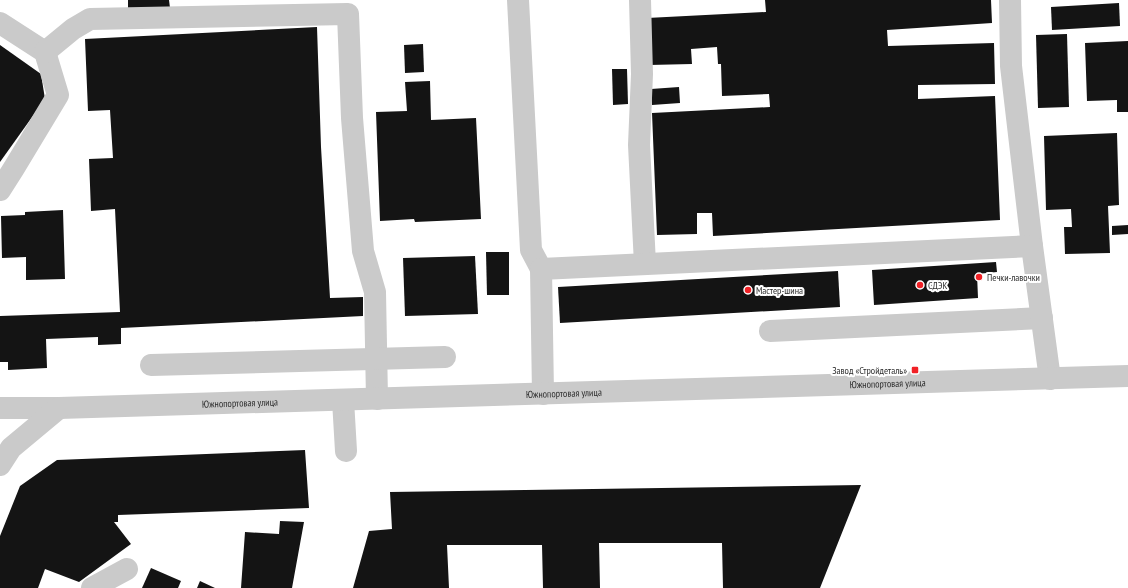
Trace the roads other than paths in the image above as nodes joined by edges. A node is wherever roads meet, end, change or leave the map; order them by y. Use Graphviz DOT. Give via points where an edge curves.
graph roads {
  1 [pos="518,0"];
  2 [pos="640,0"];
  3 [pos="1010,0"];
  4 [pos="0,23"];
  5 [pos="45,52"];
  6 [pos="0,190"];
  7 [pos="1032,246"];
  8 [pos="645,264"];
  9 [pos="541,269"];
  10 [pos="1042,318"];
  11 [pos="770,331"];
  12 [pos="445,357"];
  13 [pos="376,359"];
  14 [pos="151,366"];
  15 [pos="1128,376"];
  16 [pos="1050,379"];
  17 [pos="543,394"];
  18 [pos="376,399"];
  19 [pos="343,400"];
  20 [pos="0,408"];
  21 [pos="59,408"];
  22 [pos="346,451"];
  23 [pos="0,465"];
  24 [pos="128,569"];
  25 [pos="92,588"];
  1 -- 9 [label="street" via="531,250"];
  2 -- 8 [label="street" via="642,74 639,145"];
  3 -- 7 [label="street" via="1011,66"];
  4 -- 5 [label="street"];
  5 -- 6 [label="street" via="58,95"];
  5 -- 13 [label="street" via="90,18 348,14 357,193 363,251 374,292"];
  7 -- 8 [label="street"];
  7 -- 10 [label="street"];
  8 -- 9 [label="street"];
  9 -- 17 [label="street"];
  10 -- 11 [label="street"];
  10 -- 16 [label="street"];
  12 -- 13 [label="street"];
  13 -- 14 [label="street"];
  13 -- 18 [label="street"];
  15 -- 16 [label="street, Южнопортовая улица"];
  16 -- 17 [label="street, Южнопортовая улица"];
  17 -- 18 [label="street, Южнопортовая улица"];
  18 -- 19 [label="street, Южнопортовая улица"];
  19 -- 21 [label="street, Южнопортовая улица"];
  19 -- 22 [label="street"];
  20 -- 21 [label="street, Южнопортовая улица"];
  21 -- 23 [label="street" via="11,448"];
  24 -- 25 [label="street"];
}
